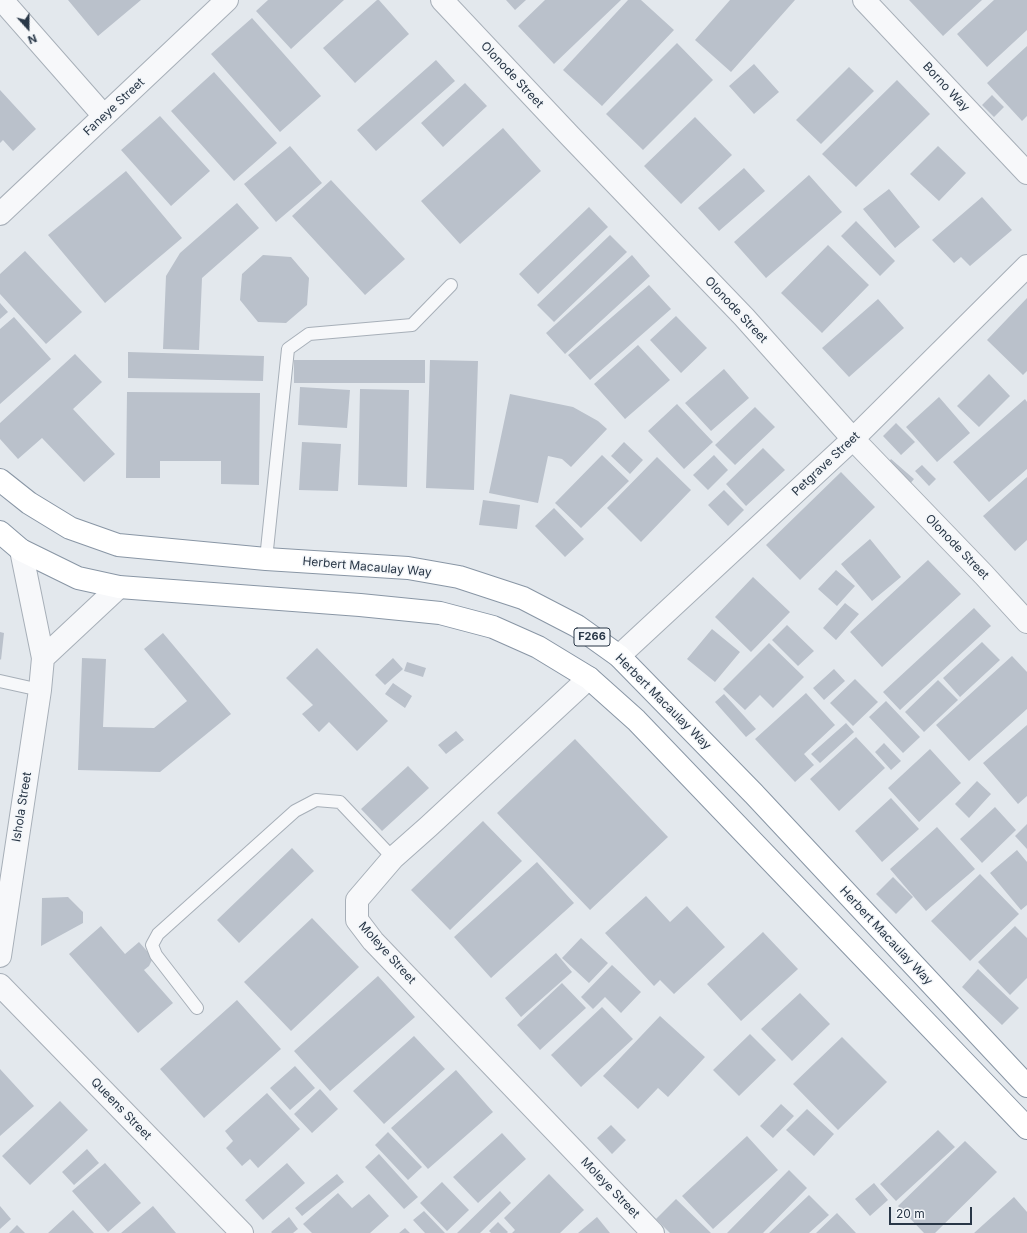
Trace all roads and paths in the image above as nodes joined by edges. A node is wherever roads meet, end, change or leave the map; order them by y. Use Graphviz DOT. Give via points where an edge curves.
graph roads {
  1 [pos="2,0"];
  2 [pos="227,0"];
  3 [pos="442,0"];
  4 [pos="864,0"];
  5 [pos="104,116"];
  6 [pos="1027,173"];
  7 [pos="0,214"];
  8 [pos="1027,266"];
  9 [pos="451,285"];
  10 [pos="853,439"];
  11 [pos="0,480"];
  12 [pos="0,532"];
  13 [pos="21,550"];
  14 [pos="266,559"];
  15 [pos="119,587"];
  16 [pos="1027,622"];
  17 [pos="619,656"];
  18 [pos="43,658"];
  19 [pos="590,678"];
  20 [pos="0,681"];
  21 [pos="40,690"];
  22 [pos="393,858"];
  23 [pos="0,956"];
  24 [pos="0,985"];
  25 [pos="197,1008"];
  26 [pos="1027,1086"];
  27 [pos="1027,1128"];
  28 [pos="242,1233"];
  29 [pos="653,1233"];
  1 -- 5 [label="street"];
  2 -- 5 [label="street, Faneye Street"];
  3 -- 10 [label="street, Olonode Street" via="744,317"];
  4 -- 6 [label="street, Borno Way"];
  5 -- 7 [label="street, Faneye Street"];
  8 -- 10 [label="street, Petgrave Street"];
  9 -- 14 [label="lane" via="412,325 309,334 288,349"];
  10 -- 16 [label="street, Olonode Street"];
  10 -- 17 [label="street, Petgrave Street"];
  11 -- 14 [label="highway, Herbert Macaulay Way / F266" via="29,504 70,528 118,545"];
  12 -- 13 [label="highway"];
  13 -- 15 [label="highway" via="78,578"];
  13 -- 18 [label="street, Ishola Street"];
  14 -- 17 [label="highway, Herbert Macaulay Way / F266" via="408,568 459,577 523,598 577,626"];
  15 -- 18 [label="street"];
  15 -- 19 [label="highway" via="440,613 493,627 538,647"];
  17 -- 26 [label="highway, Herbert Macaulay Way / F266" via="754,794"];
  18 -- 21 [label="street, Ishola Street"];
  19 -- 22 [label="street, Moleye Street"];
  19 -- 27 [label="highway" via="636,720"];
  20 -- 21 [label="lane"];
  21 -- 23 [label="street, Ishola Street"];
  22 -- 25 [label="lane" via="340,802 316,800 296,811 158,934 152,945 156,955"];
  22 -- 29 [label="street, Moleye Street" via="357,900 357,920 373,941"];
  24 -- 28 [label="street, Queens Street"];
}
